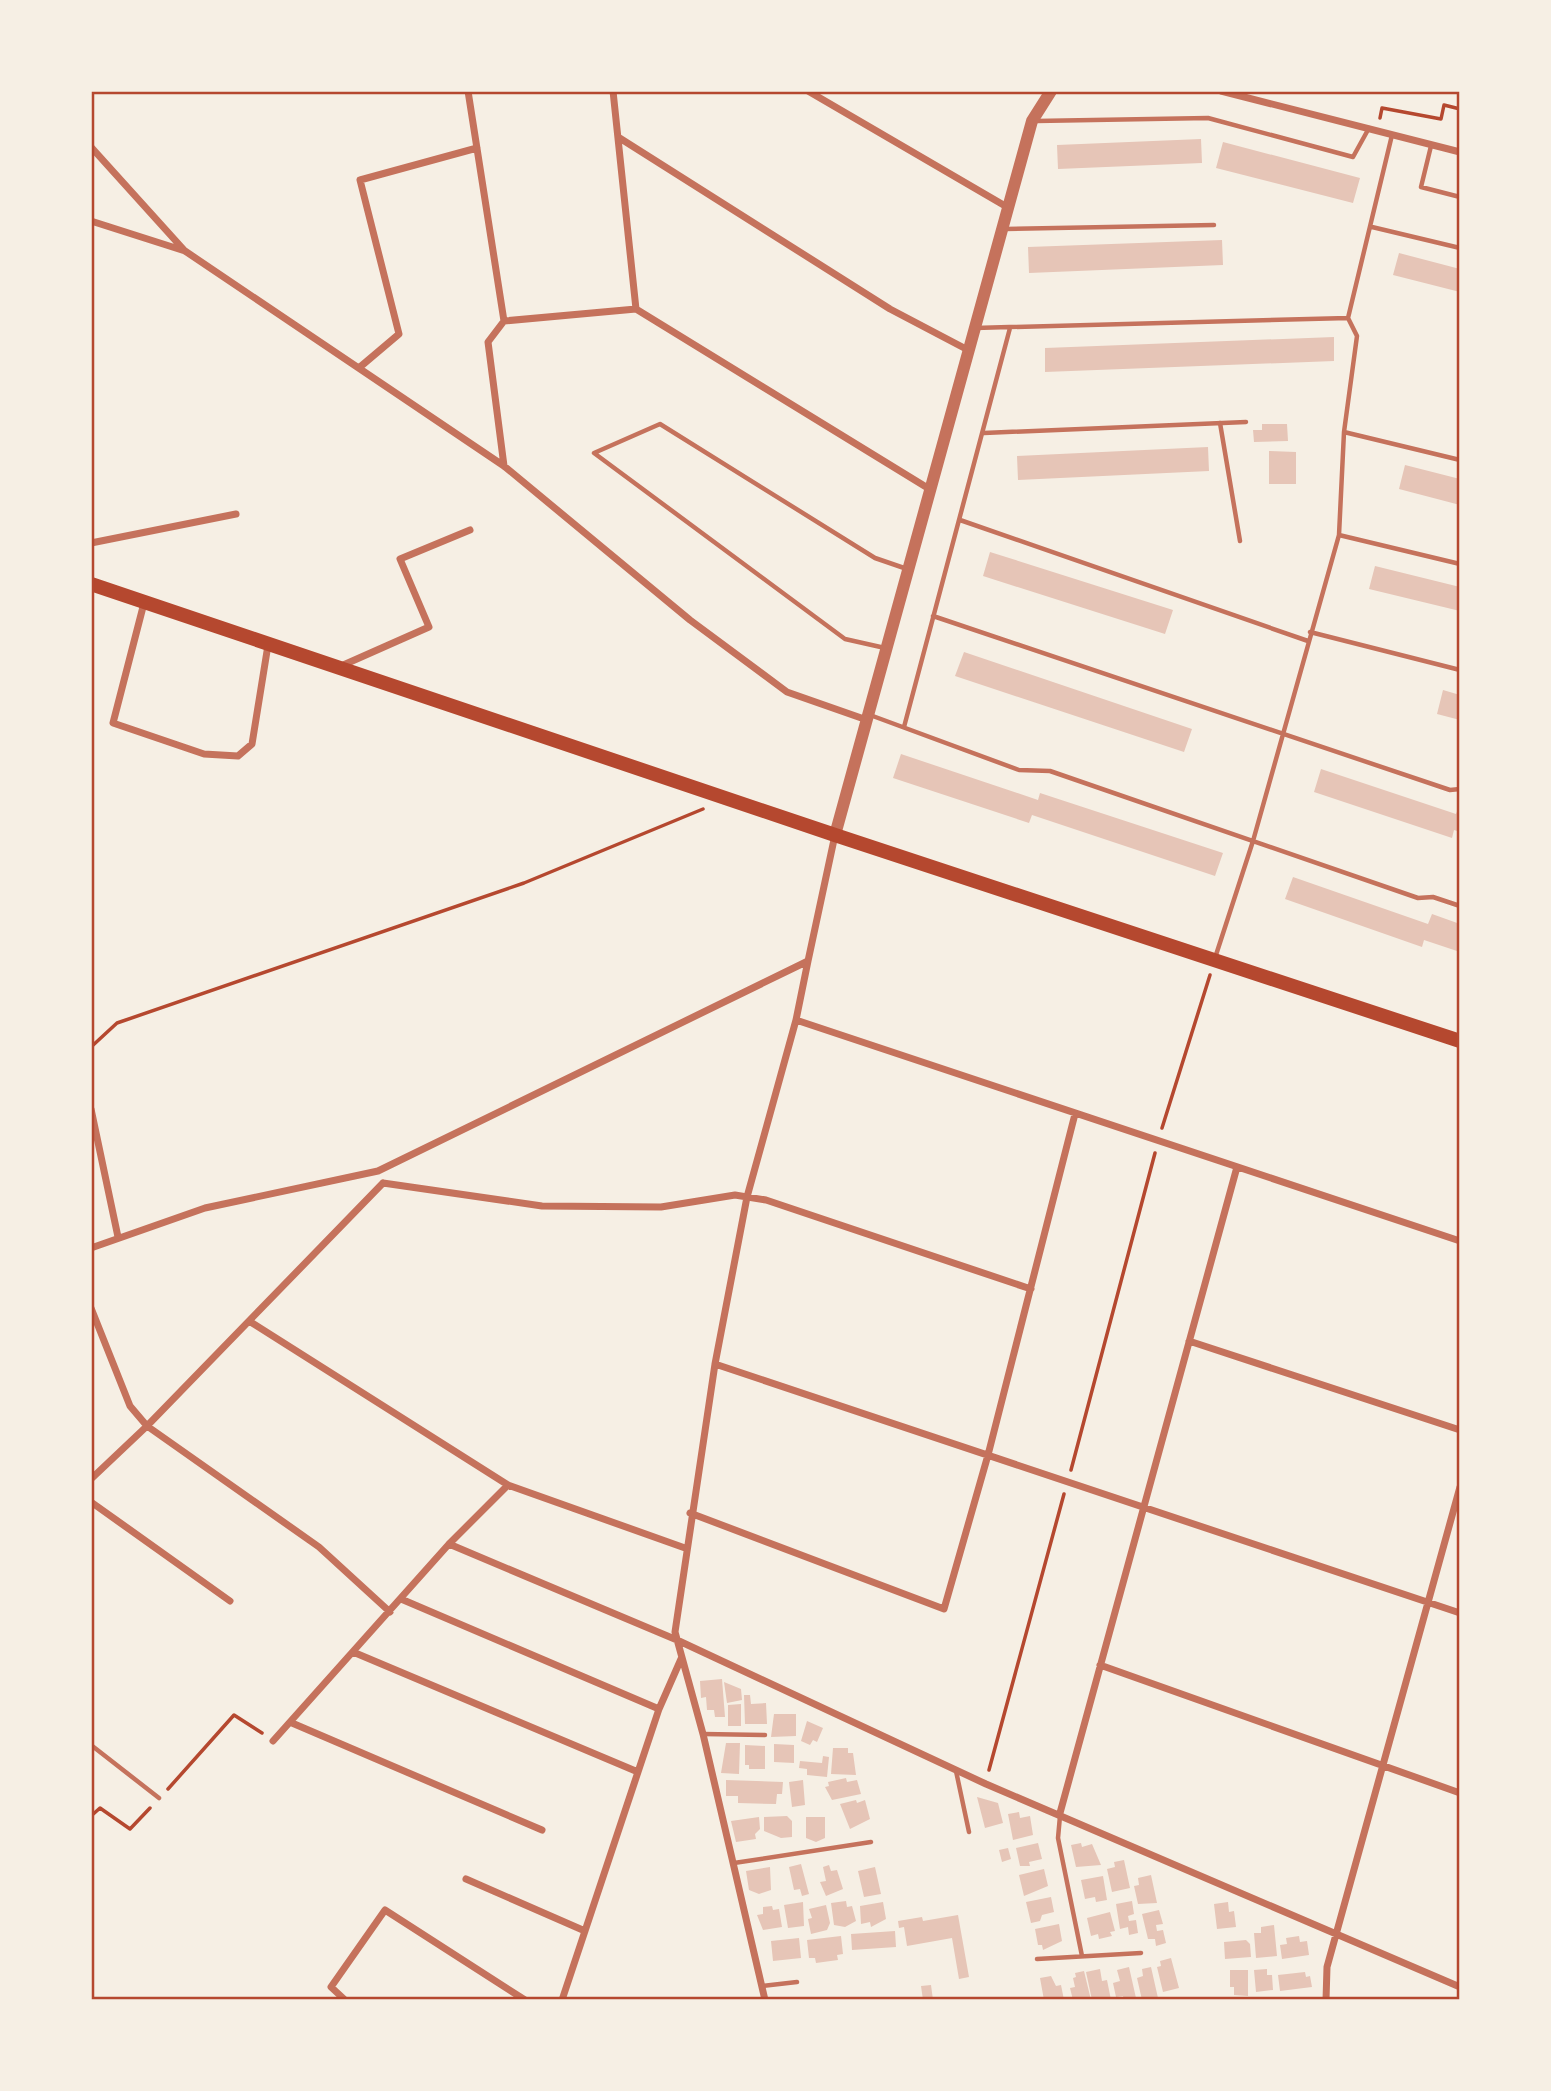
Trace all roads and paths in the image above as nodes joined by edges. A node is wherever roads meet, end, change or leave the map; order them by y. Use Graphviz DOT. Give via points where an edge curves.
graph roads {
  1 [pos="468,91"];
  2 [pos="612,91"];
  3 [pos="808,91"];
  4 [pos="1051,91"];
  5 [pos="1221,91"];
  6 [pos="1460,109"];
  7 [pos="1032,121"];
  8 [pos="1369,128"];
  9 [pos="1378,131"];
  10 [pos="1392,134"];
  11 [pos="618,137"];
  12 [pos="1432,145"];
  13 [pos="91,147"];
  14 [pos="477,148"];
  15 [pos="1460,152"];
  16 [pos="1460,197"];
  17 [pos="1007,207"];
  18 [pos="91,221"];
  19 [pos="1214,225"];
  20 [pos="1372,227"];
  21 [pos="1000,229"];
  22 [pos="1460,248"];
  23 [pos="185,251"];
  24 [pos="636,309"];
  25 [pos="1348,318"];
  26 [pos="504,321"];
  27 [pos="975,328"];
  28 [pos="1010,328"];
  29 [pos="968,350"];
  30 [pos="360,367"];
  31 [pos="1246,422"];
  32 [pos="1220,423"];
  33 [pos="1344,432"];
  34 [pos="984,433"];
  35 [pos="1460,460"];
  36 [pos="504,466"];
  37 [pos="931,490"];
  38 [pos="236,514"];
  39 [pos="960,520"];
  40 [pos="470,530"];
  41 [pos="1339,535"];
  42 [pos="1240,541"];
  43 [pos="91,543"];
  44 [pos="1460,564"];
  45 [pos="910,570"];
  46 [pos="91,584"];
  47 [pos="144,603"];
  48 [pos="933,616"];
  49 [pos="1310,632"];
  50 [pos="1308,640"];
  51 [pos="268,645"];
  52 [pos="889,649"];
  53 [pos="337,667"];
  54 [pos="1460,670"];
  55 [pos="868,718"];
  56 [pos="904,727"];
  57 [pos="1281,734"];
  58 [pos="1460,789"];
  59 [pos="729,799"];
  60 [pos="835,835"];
  61 [pos="1253,841"];
  62 [pos="1460,906"];
  63 [pos="1214,960"];
  64 [pos="808,961"];
  65 [pos="796,1020"];
  66 [pos="1460,1041"];
  67 [pos="91,1047"];
  68 [pos="91,1109"];
  69 [pos="1075,1114"];
  70 [pos="1158,1141"];
  71 [pos="1237,1167"];
  72 [pos="378,1171"];
  73 [pos="383,1183"];
  74 [pos="747,1197"];
  75 [pos="117,1237"];
  76 [pos="1460,1241"];
  77 [pos="91,1248"];
  78 [pos="1031,1289"];
  79 [pos="91,1308"];
  80 [pos="249,1321"];
  81 [pos="1189,1341"];
  82 [pos="715,1364"];
  83 [pos="147,1426"];
  84 [pos="1460,1430"];
  85 [pos="988,1455"];
  86 [pos="91,1479"];
  87 [pos="1067,1482"];
  88 [pos="508,1485"];
  89 [pos="1460,1487"];
  90 [pos="91,1502"];
  91 [pos="1145,1508"];
  92 [pos="690,1513"];
  93 [pos="449,1544"];
  94 [pos="685,1548"];
  95 [pos="401,1599"];
  96 [pos="230,1601"];
  97 [pos="1427,1602"];
  98 [pos="390,1612"];
  99 [pos="1460,1613"];
  100 [pos="677,1640"];
  101 [pos="353,1653"];
  102 [pos="681,1660"];
  103 [pos="1100,1665"];
  104 [pos="659,1709"];
  105 [pos="292,1723"];
  106 [pos="703,1734"];
  107 [pos="765,1735"];
  108 [pos="273,1741"];
  109 [pos="91,1745"];
  110 [pos="1384,1765"];
  111 [pos="956,1770"];
  112 [pos="638,1772"];
  113 [pos="986,1784"];
  114 [pos="1460,1793"];
  115 [pos="159,1798"];
  116 [pos="1060,1813"];
  117 [pos="91,1816"];
  118 [pos="542,1830"];
  119 [pos="969,1832"];
  120 [pos="870,1842"];
  121 [pos="734,1863"];
  122 [pos="466,1879"];
  123 [pos="585,1931"];
  124 [pos="1336,1936"];
  125 [pos="1141,1953"];
  126 [pos="1082,1956"];
  127 [pos="1037,1959"];
  128 [pos="797,1982"];
  129 [pos="762,1986"];
  130 [pos="1460,1987"];
  131 [pos="345,2000"];
  132 [pos="525,2000"];
  133 [pos="562,2000"];
  134 [pos="765,2000"];
  135 [pos="1326,2000"];
  1 -- 14 [label="street"];
  2 -- 11 [label="street"];
  3 -- 17 [label="street"];
  4 -- 7 [label="street"];
  5 -- 8 [label="street"];
  6 -- 9 [label="path" via="1444,105 1441,119 1382,108"];
  7 -- 8 [label="lane" via="1208,118 1353,157"];
  7 -- 17 [label="street"];
  8 -- 9 [label="street"];
  9 -- 10 [label="street"];
  10 -- 12 [label="street"];
  10 -- 20 [label="lane"];
  11 -- 24 [label="street"];
  11 -- 29 [label="street" via="890,309"];
  12 -- 15 [label="street"];
  12 -- 16 [label="lane" via="1421,187"];
  13 -- 23 [label="street"];
  14 -- 26 [label="street"];
  14 -- 30 [label="street" via="360,180 399,334"];
  17 -- 21 [label="street"];
  18 -- 23 [label="street"];
  19 -- 21 [label="lane"];
  20 -- 22 [label="lane"];
  20 -- 25 [label="lane"];
  21 -- 27 [label="street"];
  23 -- 30 [label="street"];
  24 -- 26 [label="street"];
  24 -- 37 [label="street"];
  25 -- 28 [label="lane"];
  25 -- 33 [label="lane" via="1357,336"];
  26 -- 36 [label="street" via="488,342"];
  27 -- 28 [label="lane"];
  27 -- 29 [label="street"];
  28 -- 34 [label="lane"];
  29 -- 37 [label="street"];
  30 -- 36 [label="street"];
  31 -- 32 [label="lane"];
  32 -- 34 [label="lane"];
  32 -- 42 [label="lane"];
  33 -- 35 [label="lane"];
  33 -- 41 [label="lane"];
  34 -- 39 [label="lane"];
  36 -- 55 [label="street" via="690,620 787,692"];
  37 -- 45 [label="street"];
  38 -- 43 [label="street"];
  39 -- 48 [label="lane"];
  39 -- 50 [label="lane"];
  40 -- 53 [label="street" via="400,559 429,627"];
  41 -- 44 [label="lane"];
  41 -- 49 [label="lane"];
  45 -- 52 [label="street"];
  45 -- 52 [label="lane" via="874,558 660,424 594,453 845,639"];
  46 -- 47 [label="main road"];
  47 -- 51 [label="main road"];
  47 -- 51 [label="street" via="113,723 204,754 238,756 252,744"];
  48 -- 56 [label="lane"];
  48 -- 57 [label="lane"];
  49 -- 50 [label="lane"];
  49 -- 54 [label="lane"];
  50 -- 57 [label="lane"];
  51 -- 53 [label="main road"];
  52 -- 55 [label="street"];
  53 -- 59 [label="main road"];
  55 -- 56 [label="lane"];
  55 -- 60 [label="street"];
  56 -- 61 [label="lane" via="1019,770 1050,771"];
  57 -- 58 [label="lane" via="1450,790"];
  57 -- 61 [label="lane"];
  59 -- 60 [label="main road"];
  59 -- 67 [label="path" via="524,883 117,1023"];
  60 -- 63 [label="main road"];
  60 -- 64 [label="street"];
  61 -- 62 [label="lane" via="1418,898 1433,897"];
  61 -- 63 [label="lane"];
  63 -- 66 [label="main road"];
  63 -- 70 [label="path"];
  64 -- 65 [label="street"];
  64 -- 72 [label="street"];
  65 -- 69 [label="street"];
  65 -- 74 [label="street"];
  68 -- 75 [label="street"];
  69 -- 70 [label="street"];
  69 -- 78 [label="street"];
  70 -- 71 [label="street"];
  70 -- 87 [label="path"];
  71 -- 76 [label="street"];
  71 -- 81 [label="street"];
  72 -- 73 [label="street"];
  72 -- 75 [label="street" via="205,1208"];
  73 -- 74 [label="street" via="542,1206 661,1207"];
  73 -- 80 [label="street"];
  74 -- 78 [label="street"];
  74 -- 82 [label="street"];
  75 -- 77 [label="street"];
  78 -- 85 [label="street"];
  79 -- 83 [label="street" via="130,1406"];
  80 -- 83 [label="street"];
  80 -- 88 [label="street"];
  81 -- 84 [label="street"];
  81 -- 91 [label="street"];
  82 -- 85 [label="street"];
  82 -- 92 [label="street"];
  83 -- 86 [label="street"];
  83 -- 98 [label="street" via="319,1547"];
  85 -- 87 [label="street"];
  85 -- 92 [label="street" via="944,1609"];
  87 -- 91 [label="street"];
  87 -- 113 [label="path"];
  88 -- 93 [label="street"];
  88 -- 94 [label="street"];
  89 -- 97 [label="street"];
  90 -- 96 [label="street"];
  91 -- 97 [label="street"];
  91 -- 103 [label="street"];
  92 -- 94 [label="street"];
  93 -- 95 [label="street"];
  93 -- 100 [label="street"];
  94 -- 100 [label="street"];
  95 -- 98 [label="street"];
  95 -- 104 [label="street"];
  97 -- 99 [label="street"];
  97 -- 110 [label="street"];
  98 -- 101 [label="street"];
  100 -- 102 [label="street"];
  100 -- 111 [label="street"];
  101 -- 105 [label="street"];
  101 -- 112 [label="street"];
  102 -- 104 [label="street"];
  102 -- 106 [label="street"];
  103 -- 110 [label="street"];
  103 -- 116 [label="street"];
  104 -- 112 [label="street"];
  105 -- 108 [label="street"];
  105 -- 118 [label="street"];
  106 -- 107 [label="lane"];
  106 -- 121 [label="street"];
  108 -- 115 [label="path" via="234,1715"];
  109 -- 115 [label="lane"];
  110 -- 114 [label="street"];
  110 -- 124 [label="street"];
  111 -- 113 [label="street"];
  111 -- 119 [label="lane"];
  112 -- 123 [label="street"];
  113 -- 116 [label="street"];
  115 -- 117 [label="path" via="130,1829 100,1808"];
  116 -- 124 [label="street"];
  116 -- 126 [label="lane" via="1058,1838"];
  120 -- 121 [label="lane"];
  121 -- 129 [label="street"];
  122 -- 123 [label="street"];
  123 -- 133 [label="street"];
  124 -- 130 [label="street"];
  124 -- 135 [label="street" via="1327,1967"];
  125 -- 126 [label="lane"];
  126 -- 127 [label="lane"];
  128 -- 129 [label="lane"];
  129 -- 134 [label="street"];
  131 -- 132 [label="street" via="331,1987 385,1909"];
}
